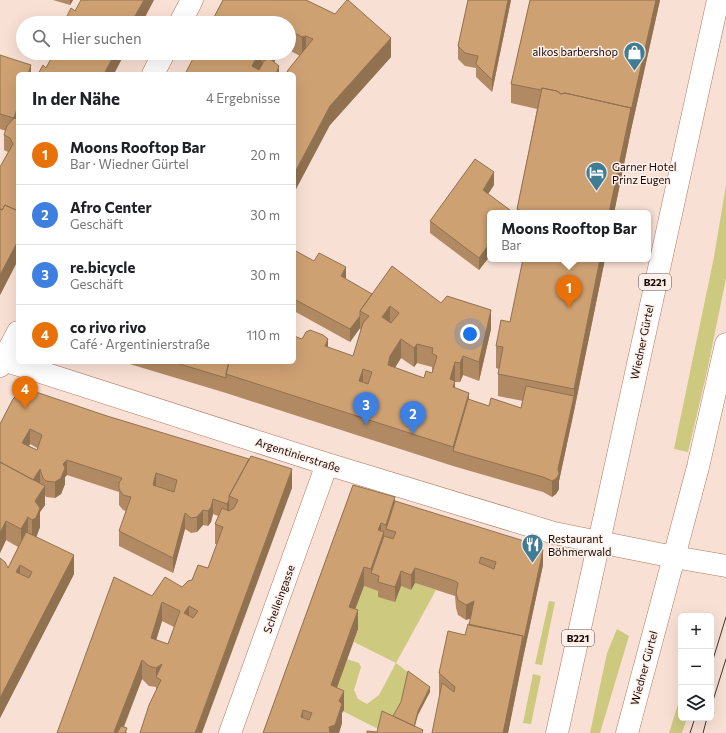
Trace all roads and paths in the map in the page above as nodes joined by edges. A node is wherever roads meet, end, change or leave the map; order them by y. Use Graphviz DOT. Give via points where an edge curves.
graph roads {
  1 [pos="192,0"];
  2 [pos="718,0"];
  3 [pos="184,16"];
  4 [pos="160,60"];
  5 [pos="154,72"];
  6 [pos="16,336"];
  7 [pos="726,344"];
  8 [pos="1,362"];
  9 [pos="327,464"];
  10 [pos="598,543"];
  11 [pos="674,557"];
  12 [pos="726,566"];
  13 [pos="230,733"];
  14 [pos="558,733"];
  15 [pos="627,733"];
  1 -- 3 [label="main road"];
  2 -- 10 [label="main road, Wiedner Gürtel / B221"];
  4 -- 5 [label="main road"];
  6 -- 8 [label="main road"];
  7 -- 11 [label="main road, Wiedner Gürtel" via="698,468"];
  8 -- 9 [label="main road, Argentinierstraße"];
  9 -- 10 [label="main road, Argentinierstraße" via="531,526"];
  9 -- 13 [label="main road, Schelleingasse"];
  10 -- 11 [label="main road"];
  10 -- 14 [label="main road, Wiedner Gürtel / B221"];
  11 -- 12 [label="main road"];
  11 -- 15 [label="main road, Wiedner Gürtel"];
}
